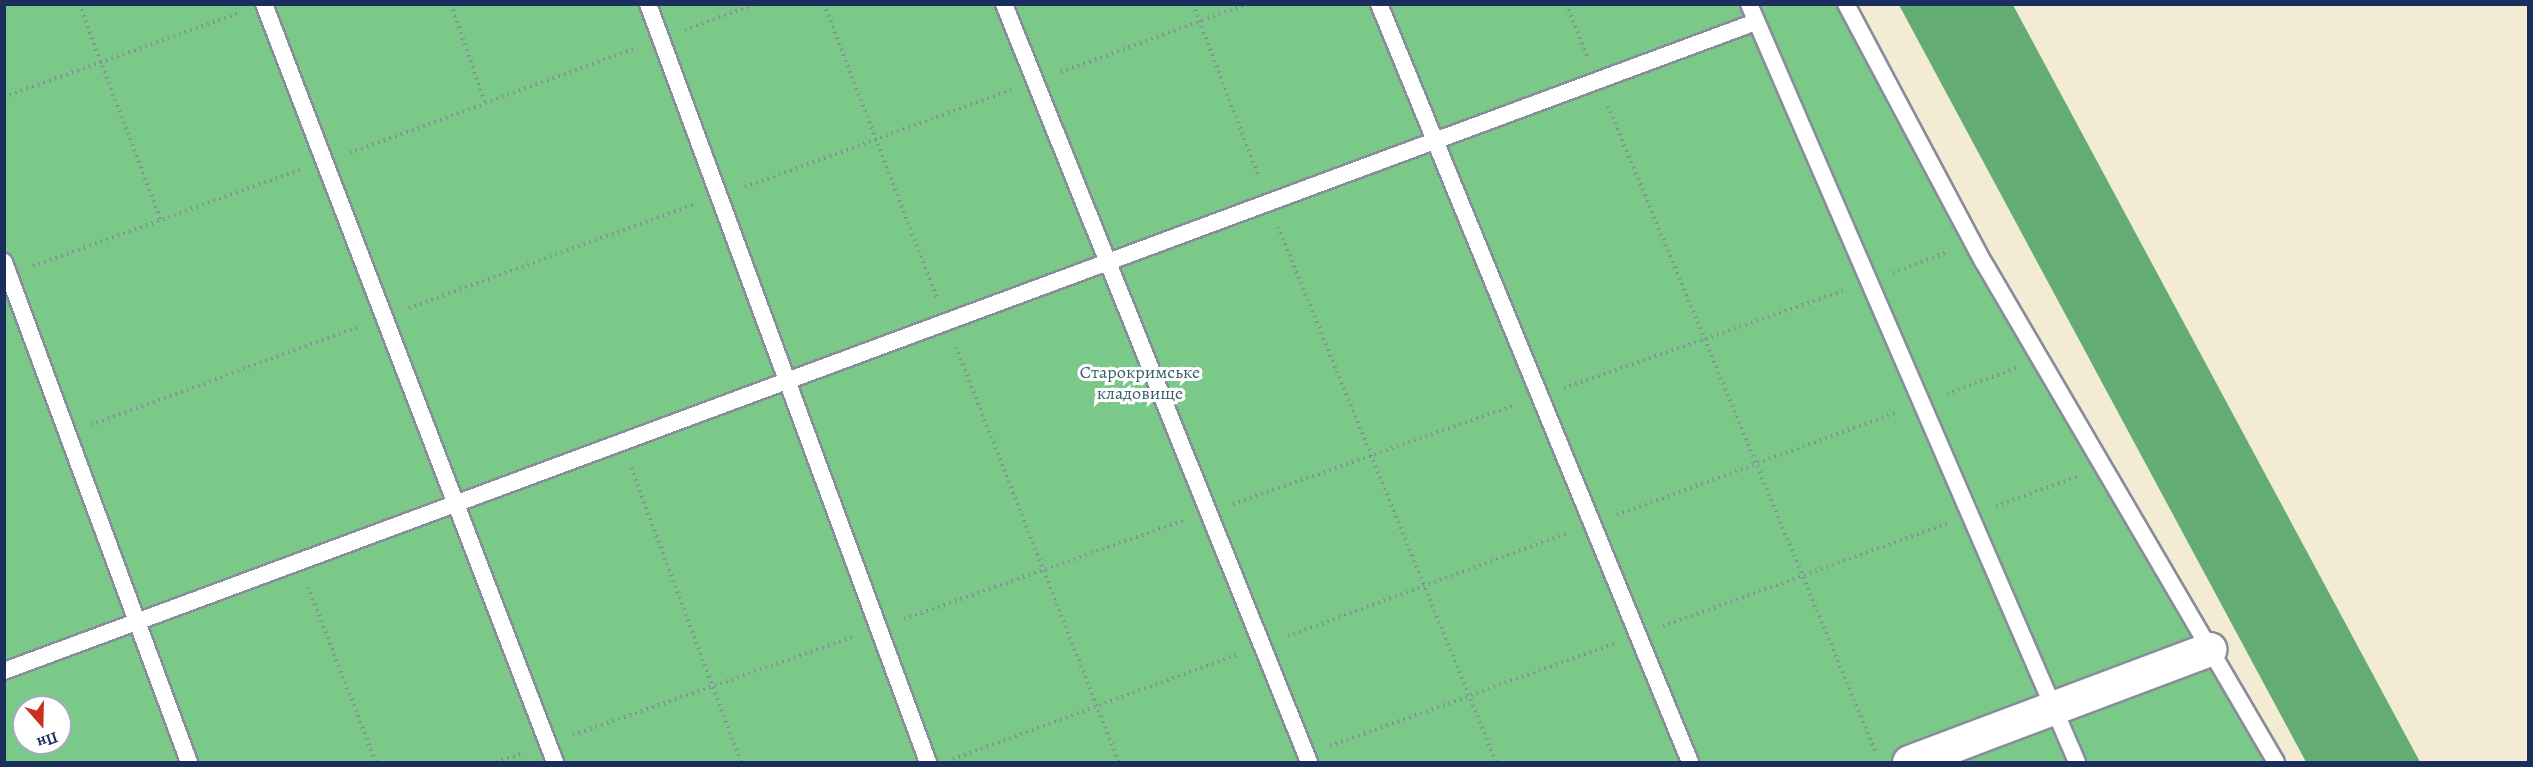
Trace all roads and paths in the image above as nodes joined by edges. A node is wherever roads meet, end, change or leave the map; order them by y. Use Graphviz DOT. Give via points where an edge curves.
graph roads {
  1 [pos="79,4"];
  2 [pos="451,4"];
  3 [pos="648,4"];
  4 [pos="755,4"];
  5 [pos="825,4"];
  6 [pos="1004,4"];
  7 [pos="1193,4"];
  8 [pos="1248,4"];
  9 [pos="1379,4"];
  10 [pos="1566,4"];
  11 [pos="1749,4"];
  12 [pos="1846,4"];
  13 [pos="257,6"];
  14 [pos="1199,22"];
  15 [pos="1756,22"];
  16 [pos="660,39"];
  17 [pos="101,63"];
  18 [pos="1035,81"];
  19 [pos="1597,81"];
  20 [pos="4,97"];
  21 [pos="485,103"];
  22 [pos="876,139"];
  23 [pos="1434,141"];
  24 [pos="325,162"];
  25 [pos="717,197"];
  26 [pos="1269,203"];
  27 [pos="160,221"];
  28 [pos="1973,242"];
  29 [pos="1108,262"];
  30 [pos="7,268"];
  31 [pos="1868,282"];
  32 [pos="384,317"];
  33 [pos="946,322"];
  34 [pos="1704,339"];
  35 [pos="2040,359"];
  36 [pos="783,382"];
  37 [pos="1539,397"];
  38 [pos="1920,403"];
  39 [pos="70,433"];
  40 [pos="621,442"];
  41 [pos="1371,456"];
  42 [pos="1756,464"];
  43 [pos="2103,468"];
  44 [pos="456,504"];
  45 [pos="1208,512"];
  46 [pos="1969,516"];
  47 [pos="1592,524"];
  48 [pos="298,562"];
  49 [pos="1043,570"];
  50 [pos="1802,576"];
  51 [pos="1424,586"];
  52 [pos="137,623"];
  53 [pos="877,628"];
  54 [pos="1638,635"];
  55 [pos="1262,645"];
  56 [pos="2209,649"];
  57 [pos="4,671"];
  58 [pos="712,686"];
  59 [pos="1469,696"];
  60 [pos="1097,706"];
  61 [pos="2052,710"];
  62 [pos="548,744"];
  63 [pos="1308,759"];
  64 [pos="189,762"];
  65 [pos="376,762"];
  66 [pos="496,762"];
  67 [pos="555,762"];
  68 [pos="741,762"];
  69 [pos="928,762"];
  70 [pos="944,762"];
  71 [pos="1119,762"];
  72 [pos="1496,762"];
  73 [pos="1690,762"];
  74 [pos="1880,762"];
  75 [pos="1909,762"];
  76 [pos="2077,762"];
  77 [pos="2276,762"];
  1 -- 17 [label="path"];
  2 -- 21 [label="path"];
  3 -- 16 [label="lane"];
  4 -- 16 [label="path"];
  5 -- 22 [label="path"];
  6 -- 18 [label="lane"];
  7 -- 14 [label="path"];
  8 -- 14 [label="path"];
  9 -- 23 [label="lane"];
  10 -- 19 [label="path"];
  11 -- 15 [label="lane"];
  12 -- 28 [label="lane"];
  13 -- 17 [label="path"];
  13 -- 24 [label="lane"];
  14 -- 18 [label="path"];
  14 -- 26 [label="path"];
  15 -- 19 [label="lane"];
  15 -- 31 [label="lane"];
  16 -- 21 [label="path"];
  16 -- 25 [label="lane"];
  17 -- 20 [label="path"];
  17 -- 27 [label="path"];
  18 -- 22 [label="path"];
  18 -- 29 [label="lane"];
  19 -- 23 [label="lane"];
  19 -- 34 [label="path"];
  21 -- 24 [label="path"];
  22 -- 25 [label="path"];
  22 -- 33 [label="path"];
  23 -- 26 [label="lane"];
  23 -- 37 [label="lane"];
  24 -- 27 [label="path"];
  24 -- 32 [label="lane"];
  25 -- 32 [label="path"];
  25 -- 36 [label="lane"];
  26 -- 29 [label="lane"];
  26 -- 41 [label="path"];
  27 -- 30 [label="path"];
  28 -- 31 [label="path"];
  28 -- 35 [label="lane"];
  29 -- 33 [label="lane"];
  29 -- 45 [label="lane"];
  30 -- 39 [label="lane"];
  31 -- 34 [label="path"];
  31 -- 38 [label="lane"];
  32 -- 39 [label="path"];
  32 -- 44 [label="lane"];
  33 -- 36 [label="lane"];
  33 -- 49 [label="path"];
  34 -- 37 [label="path"];
  34 -- 42 [label="path"];
  35 -- 38 [label="path"];
  35 -- 43 [label="lane"];
  36 -- 40 [label="lane"];
  36 -- 53 [label="lane"];
  37 -- 41 [label="path"];
  37 -- 47 [label="lane"];
  38 -- 42 [label="path"];
  38 -- 46 [label="lane"];
  39 -- 52 [label="lane"];
  40 -- 44 [label="lane"];
  40 -- 58 [label="path"];
  41 -- 45 [label="path"];
  41 -- 51 [label="path"];
  42 -- 47 [label="path"];
  42 -- 50 [label="path"];
  43 -- 46 [label="path"];
  43 -- 56 [label="lane"];
  44 -- 48 [label="lane"];
  44 -- 62 [label="lane"];
  45 -- 49 [label="path"];
  45 -- 55 [label="lane"];
  46 -- 50 [label="path"];
  46 -- 61 [label="lane"];
  47 -- 51 [label="path"];
  47 -- 54 [label="lane"];
  48 -- 52 [label="lane"];
  48 -- 65 [label="path"];
  49 -- 53 [label="path"];
  49 -- 60 [label="path"];
  50 -- 54 [label="path"];
  50 -- 74 [label="path"];
  51 -- 55 [label="path"];
  51 -- 59 [label="path"];
  52 -- 57 [label="lane"];
  52 -- 64 [label="lane"];
  53 -- 58 [label="path"];
  53 -- 69 [label="lane"];
  54 -- 59 [label="path"];
  54 -- 73 [label="lane"];
  55 -- 60 [label="path"];
  55 -- 63 [label="lane"];
  56 -- 61 [label="street"];
  56 -- 77 [label="lane"];
  58 -- 62 [label="path"];
  58 -- 68 [label="path"];
  59 -- 63 [label="path"];
  59 -- 72 [label="path"];
  60 -- 70 [label="path"];
  60 -- 71 [label="path"];
  61 -- 75 [label="street"];
  61 -- 76 [label="lane"];
  62 -- 66 [label="path"];
  62 -- 67 [label="lane"];
}
